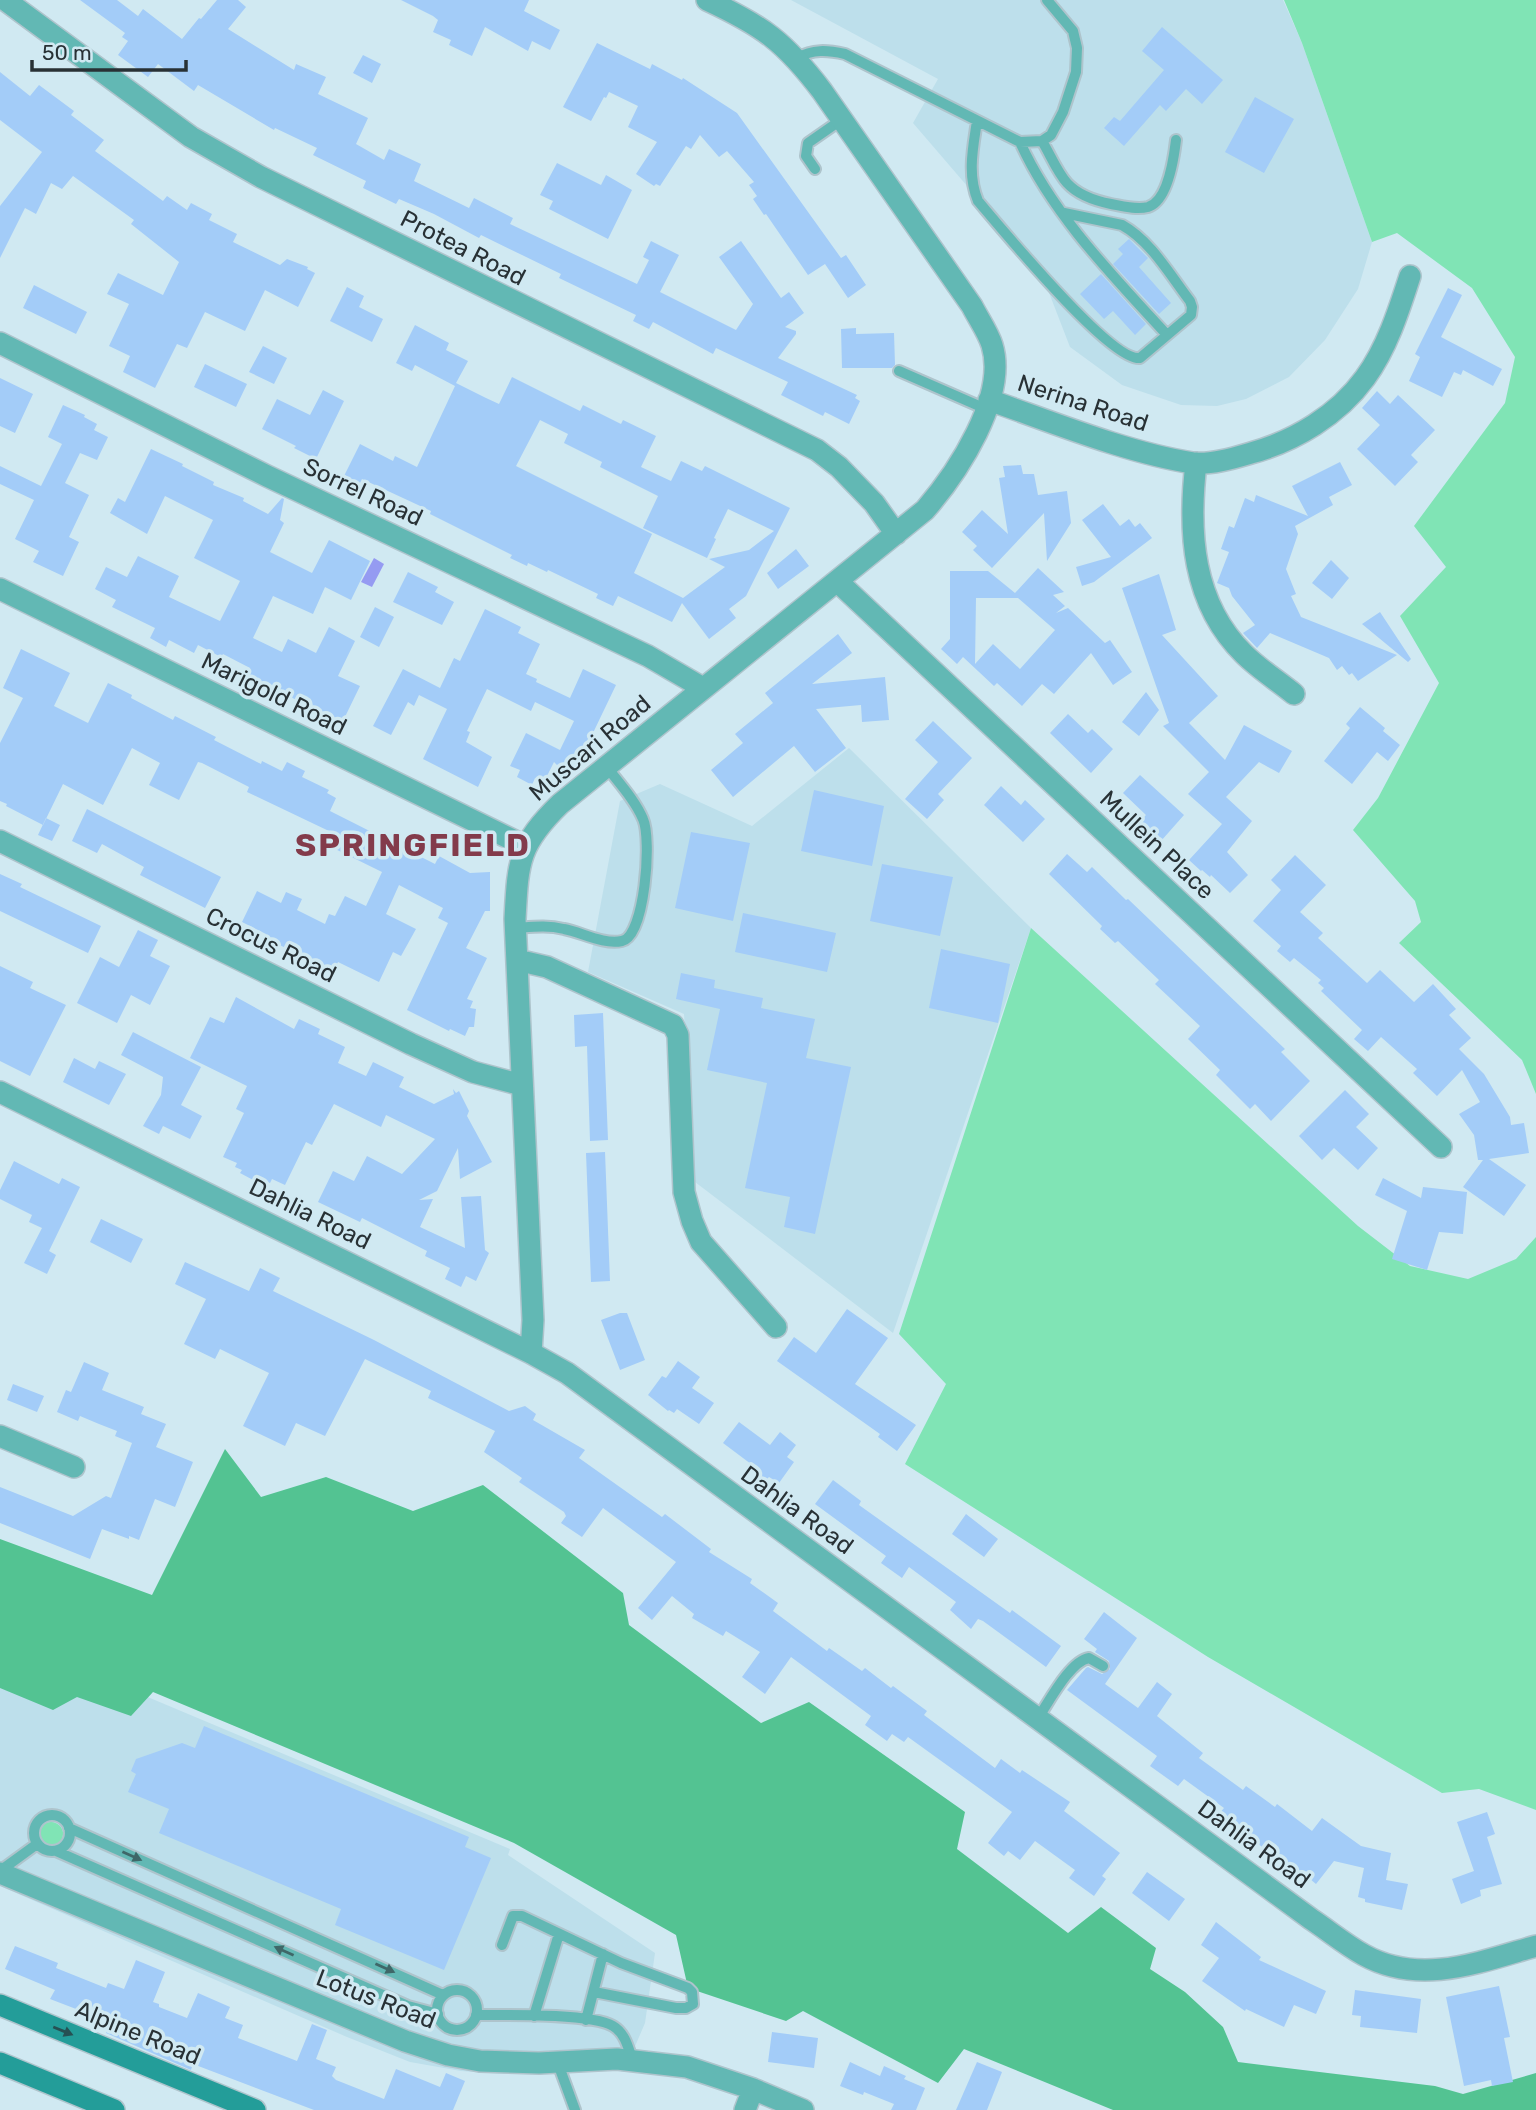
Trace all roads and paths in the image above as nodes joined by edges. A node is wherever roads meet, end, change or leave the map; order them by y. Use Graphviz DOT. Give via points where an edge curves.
graph roads {
  1 [pos="5,0"];
  2 [pos="707,0"];
  3 [pos="1047,0"];
  4 [pos="797,58"];
  5 [pos="841,120"];
  6 [pos="977,121"];
  7 [pos="1176,139"];
  8 [pos="1042,141"];
  9 [pos="1020,142"];
  10 [pos="815,169"];
  11 [pos="1064,213"];
  12 [pos="1410,276"];
  13 [pos="1167,335"];
  14 [pos="0,343"];
  15 [pos="899,370"];
  16 [pos="987,404"];
  17 [pos="1196,463"];
  18 [pos="896,534"];
  19 [pos="837,581"];
  20 [pos="0,589"];
  21 [pos="703,688"];
  22 [pos="1294,694"];
  23 [pos="606,766"];
  24 [pos="0,841"];
  25 [pos="525,846"];
  26 [pos="515,928"];
  27 [pos="517,960"];
  28 [pos="522,1085"];
  29 [pos="0,1092"];
  30 [pos="1441,1147"];
  31 [pos="776,1327"];
  32 [pos="531,1353"];
  33 [pos="0,1436"];
  34 [pos="74,1467"];
  35 [pos="1103,1666"];
  36 [pos="1038,1718"];
  37 [pos="69,1828"];
  38 [pos="37,1844"];
  39 [pos="56,1851"];
  40 [pos="0,1872"];
  41 [pos="559,1934"];
  42 [pos="502,1945"];
  43 [pos="1536,1946"];
  44 [pos="603,1954"];
  45 [pos="594,1992"];
  46 [pos="443,1995"];
  47 [pos="0,2005"];
  48 [pos="438,2014"];
  49 [pos="476,2015"];
  50 [pos="534,2016"];
  51 [pos="586,2020"];
  52 [pos="632,2059"];
  53 [pos="557,2061"];
  54 [pos="0,2063"];
  55 [pos="753,2089"];
  56 [pos="114,2110"];
  57 [pos="255,2110"];
  58 [pos="575,2110"];
  59 [pos="745,2110"];
  60 [pos="803,2110"];
  1 -- 18 [label="street, Protea Road" via="191,137 261,177 817,450 874,503"];
  2 -- 4 [label="street, Nerina Road" via="754,23"];
  3 -- 8 [label="lane" via="1073,31 1077,48 1076,72 1063,112 1051,135"];
  4 -- 5 [label="street, Nerina Road"];
  4 -- 6 [label="lane" via="821,50 845,54"];
  5 -- 10 [label="lane" via="808,143 806,156"];
  5 -- 16 [label="street, Nerina Road" via="972,306 992,344 994,372"];
  6 -- 9 [label="lane"];
  6 -- 13 [label="lane" via="973,190 1006,234 1088,326 1122,353 1140,358"];
  7 -- 8 [label="lane" via="1164,190 1155,203 1135,208 1103,203 1067,183"];
  8 -- 9 [label="lane"];
  9 -- 11 [label="lane"];
  11 -- 13 [label="lane"];
  11 -- 13 [label="lane" via="1122,225 1143,240 1192,307 1191,315"];
  12 -- 17 [label="street, Nerina Road" via="1384,345 1365,378 1344,400 1303,433 1273,447"];
  14 -- 21 [label="street, Sorrel Road" via="267,476 648,656"];
  15 -- 16 [label="lane"];
  16 -- 17 [label="street, Nerina Road"];
  16 -- 18 [label="street, Muscari Road" via="944,487"];
  17 -- 22 [label="street" via="1193,542 1208,605 1244,655"];
  18 -- 19 [label="street, Muscari Road"];
  19 -- 21 [label="street, Muscari Road"];
  19 -- 30 [label="street, Mullein Place"];
  20 -- 25 [label="street, Marigold Road"];
  21 -- 23 [label="street, Muscari Road"];
  23 -- 25 [label="street, Muscari Road" via="560,804"];
  23 -- 26 [label="lane" via="638,810 648,842 639,915 631,935 624,941 612,941 546,926"];
  24 -- 28 [label="street, Crocus Road" via="411,1044 473,1072"];
  25 -- 26 [label="street, Muscari Road"];
  26 -- 27 [label="street, Muscari Road"];
  27 -- 28 [label="street, Muscari Road"];
  27 -- 31 [label="street" via="547,967 673,1025 678,1035 684,1192 692,1221 701,1242"];
  28 -- 32 [label="street, Muscari Road"];
  29 -- 32 [label="street, Dahlia Road"];
  32 -- 36 [label="street, Dahlia Road" via="593,1391"];
  33 -- 34 [label="street"];
  35 -- 36 [label="lane" via="1082,1659"];
  36 -- 43 [label="street, Dahlia Road" via="1311,1919 1389,1966 1443,1970"];
  37 -- 38 [label="lane" via="61,1818 47,1816 36,1824"];
  37 -- 39 [label="lane" via="68,1842"];
  37 -- 46 [label="lane, one-way"];
  38 -- 39 [label="lane"];
  38 -- 40 [label="lane"];
  48 -- 39 [label="lane, one-way" via="408,2006"];
  40 -- 53 [label="street, Lotus Road" via="405,2041 480,2061"];
  41 -- 42 [label="lane" via="516,1914"];
  41 -- 44 [label="lane"];
  41 -- 50 [label="lane"];
  44 -- 45 [label="lane"];
  44 -- 45 [label="lane" via="688,1988 693,2004 676,2008"];
  45 -- 51 [label="lane"];
  46 -- 48 [label="lane"];
  46 -- 49 [label="lane" via="457,1990 467,1993 474,2000"];
  47 -- 57 [label="main road, Alpine Road, one-way"];
  48 -- 49 [label="lane" via="442,2023 457,2029 467,2027"];
  49 -- 50 [label="lane"];
  50 -- 51 [label="lane"];
  51 -- 52 [label="lane" via="618,2030"];
  52 -- 53 [label="street, Lotus Road"];
  52 -- 55 [label="street, Lotus Road" via="687,2067"];
  53 -- 58 [label="lane"];
  54 -- 56 [label="main road"];
  55 -- 59 [label="street"];
  55 -- 60 [label="street, Lotus Road"];
}
